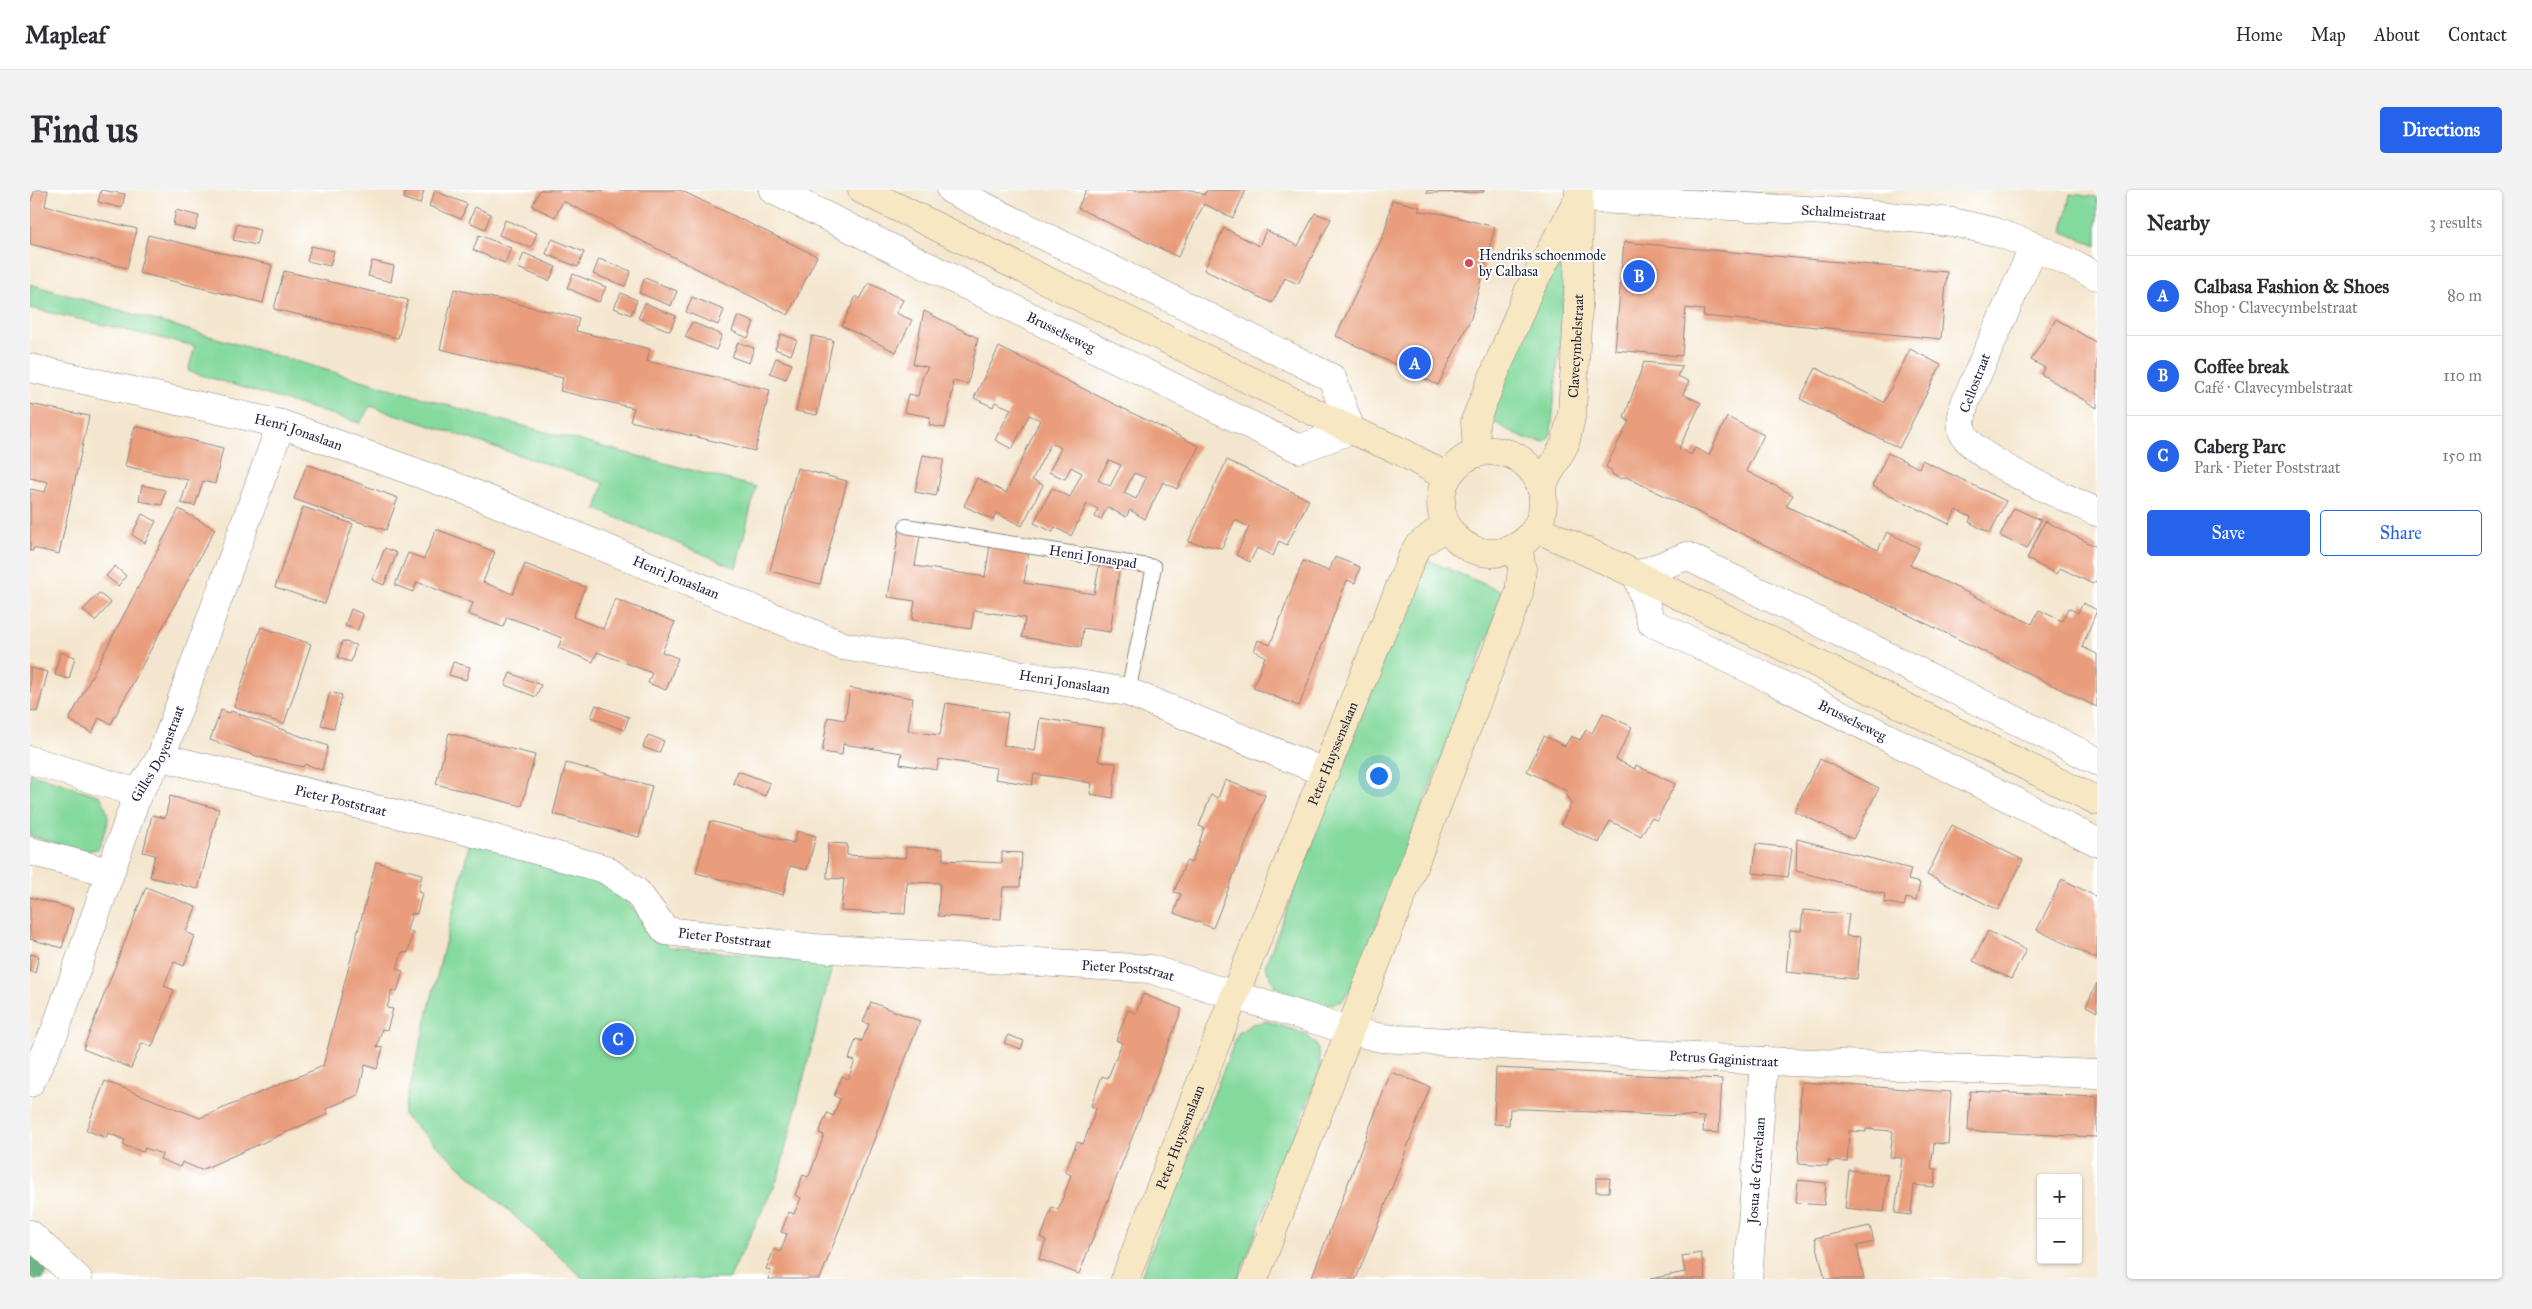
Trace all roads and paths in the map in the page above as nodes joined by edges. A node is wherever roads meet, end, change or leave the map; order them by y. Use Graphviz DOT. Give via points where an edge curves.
graph roads {
  1 [pos="773,190"];
  2 [pos="862,190"];
  3 [pos="950,190"];
  4 [pos="1579,194"];
  5 [pos="1670,196"];
  6 [pos="1845,201"];
  7 [pos="2034,246"];
  8 [pos="2097,276"];
  9 [pos="30,368"];
  10 [pos="281,424"];
  11 [pos="1351,430"];
  12 [pos="1478,453"];
  13 [pos="1448,477"];
  14 [pos="1542,488"];
  15 [pos="2097,512"];
  16 [pos="1446,525"];
  17 [pos="906,526"];
  18 [pos="1527,537"];
  19 [pos="1637,575"];
  20 [pos="1128,692"];
  21 [pos="161,756"];
  22 [pos="30,760"];
  23 [pos="2097,761"];
  24 [pos="1324,772"];
  25 [pos="138,793"];
  26 [pos="2097,801"];
  27 [pos="2097,842"];
  28 [pos="30,851"];
  29 [pos="109,872"];
  30 [pos="1235,994"];
  31 [pos="1351,1031"];
  32 [pos="1764,1061"];
  33 [pos="2097,1074"];
  34 [pos="30,1083"];
  35 [pos="30,1234"];
  36 [pos="78,1279"];
  37 [pos="1126,1279"];
  38 [pos="1254,1279"];
  39 [pos="1748,1279"];
  1 -- 11 [label="street, Brusselseweg" via="1299,449"];
  2 -- 11 [label="street"];
  3 -- 11 [label="street" via="1332,378"];
  4 -- 5 [label="street, Schalmeistraat"];
  4 -- 12 [label="street" via="1529,290 1475,421"];
  4 -- 14 [label="street, Clavecymbelstraat" via="1578,310 1572,413 1566,444"];
  5 -- 6 [label="street, Schalmeistraat"];
  6 -- 7 [label="street, Schalmeistraat" via="1996,232"];
  7 -- 8 [label="street, Schalmeistraat"];
  7 -- 15 [label="street, Cellostraat" via="1966,400 1962,431 1975,449 1994,462"];
  9 -- 10 [label="street, Henri Jonaslaan"];
  10 -- 20 [label="street, Henri Jonaslaan" via="465,490 843,646"];
  10 -- 21 [label="street, Gilles Doyenstraat"];
  11 -- 13 [label="street"];
  12 -- 13 [label="street" via="1466,458"];
  12 -- 14 [label="street" via="1510,454 1524,462"];
  13 -- 16 [label="street" via="1441,500"];
  14 -- 18 [label="street" via="1543,508"];
  16 -- 18 [label="street" via="1459,541 1478,551 1506,551"];
  16 -- 24 [label="street, Peter Huyssenslaan" via="1417,547"];
  17 -- 20 [label="lane, Henri Jonaspad" via="1154,567"];
  18 -- 19 [label="street"];
  18 -- 31 [label="street" via="1519,593"];
  19 -- 23 [label="street" via="1686,556"];
  19 -- 26 [label="street"];
  19 -- 27 [label="street, Brusselseweg" via="1651,622"];
  20 -- 24 [label="street, Henri Jonaslaan"];
  21 -- 25 [label="street, Gilles Doyenstraat"];
  21 -- 30 [label="street, Pieter Poststraat" via="463,830 605,869 637,892 666,931 814,948 1150,969"];
  22 -- 25 [label="street"];
  24 -- 30 [label="street, Peter Huyssenslaan"];
  25 -- 29 [label="street, Gilles Doyenstraat"];
  28 -- 29 [label="street"];
  29 -- 34 [label="street, Gilles Doyenstraat" via="55,1030"];
  30 -- 31 [label="street"];
  30 -- 37 [label="street, Peter Huyssenslaan"];
  31 -- 32 [label="street, Petrus Gaginistraat" via="1382,1038"];
  31 -- 38 [label="street"];
  32 -- 33 [label="street, Petrus Gaginistraat"];
  32 -- 39 [label="street, Josua de Gravelaan"];
  35 -- 36 [label="street"];
}
